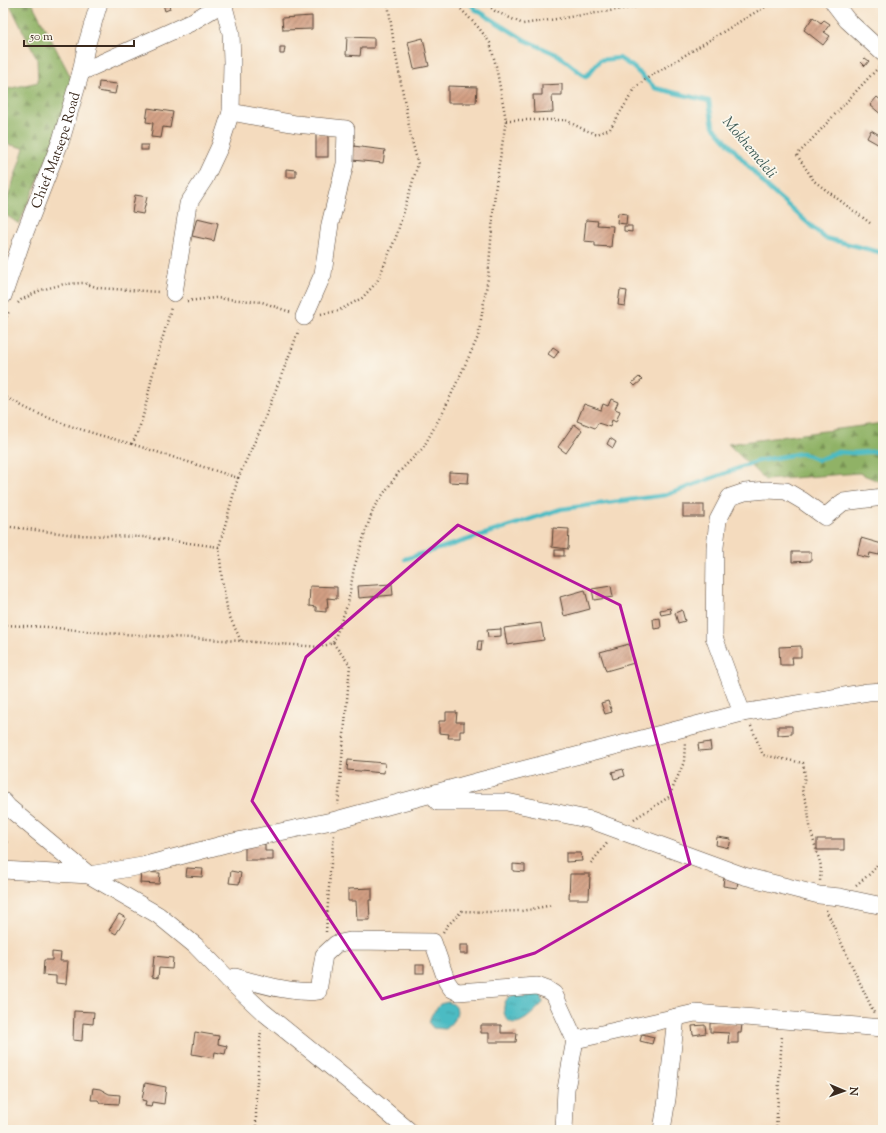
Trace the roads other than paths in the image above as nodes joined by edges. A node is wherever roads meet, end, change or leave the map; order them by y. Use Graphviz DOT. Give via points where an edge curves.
graph roads {
  1 [pos="99,3"];
  2 [pos="223,3"];
  3 [pos="834,3"];
  4 [pos="883,53"];
  5 [pos="81,72"];
  6 [pos="231,112"];
  7 [pos="173,298"];
  8 [pos="11,302"];
  9 [pos="304,317"];
  10 [pos="883,497"];
  11 [pos="883,692"];
  12 [pos="742,713"];
  13 [pos="433,794"];
  14 [pos="3,801"];
  15 [pos="3,870"];
  16 [pos="89,875"];
  17 [pos="883,906"];
  18 [pos="230,980"];
  19 [pos="676,1017"];
  20 [pos="882,1028"];
  21 [pos="575,1040"];
  22 [pos="408,1130"];
  23 [pos="564,1130"];
  24 [pos="662,1130"];
  1 -- 5 [label="street, Chief Matsepe Road"];
  2 -- 5 [label="street" via="190,23"];
  2 -- 6 [label="street" via="231,33"];
  3 -- 4 [label="street" via="847,20"];
  5 -- 8 [label="street, Chief Matsepe Road" via="61,140 22,240"];
  6 -- 7 [label="street" via="220,146 205,178 188,204"];
  6 -- 9 [label="street" via="296,124 346,129 345,164 330,224 323,274"];
  10 -- 12 [label="street" via="843,502 825,517 786,491 745,492 730,497 718,520 715,547 714,637"];
  11 -- 12 [label="street" via="868,692"];
  12 -- 13 [label="street"];
  13 -- 16 [label="street" via="142,866"];
  13 -- 17 [label="street" via="438,802 507,802 591,820 744,876 819,895"];
  14 -- 16 [label="street"];
  15 -- 16 [label="street"];
  16 -- 18 [label="street" via="158,915 196,946"];
  18 -- 21 [label="street" via="236,977 300,992 318,991 324,955 336,944 350,941 433,942 447,982 452,989 458,992 537,986 548,990 554,994"];
  18 -- 22 [label="street" via="262,1011"];
  19 -- 20 [label="street" via="695,1013"];
  19 -- 21 [label="street"];
  19 -- 24 [label="street"];
  21 -- 23 [label="street" via="566,1089"];
}
